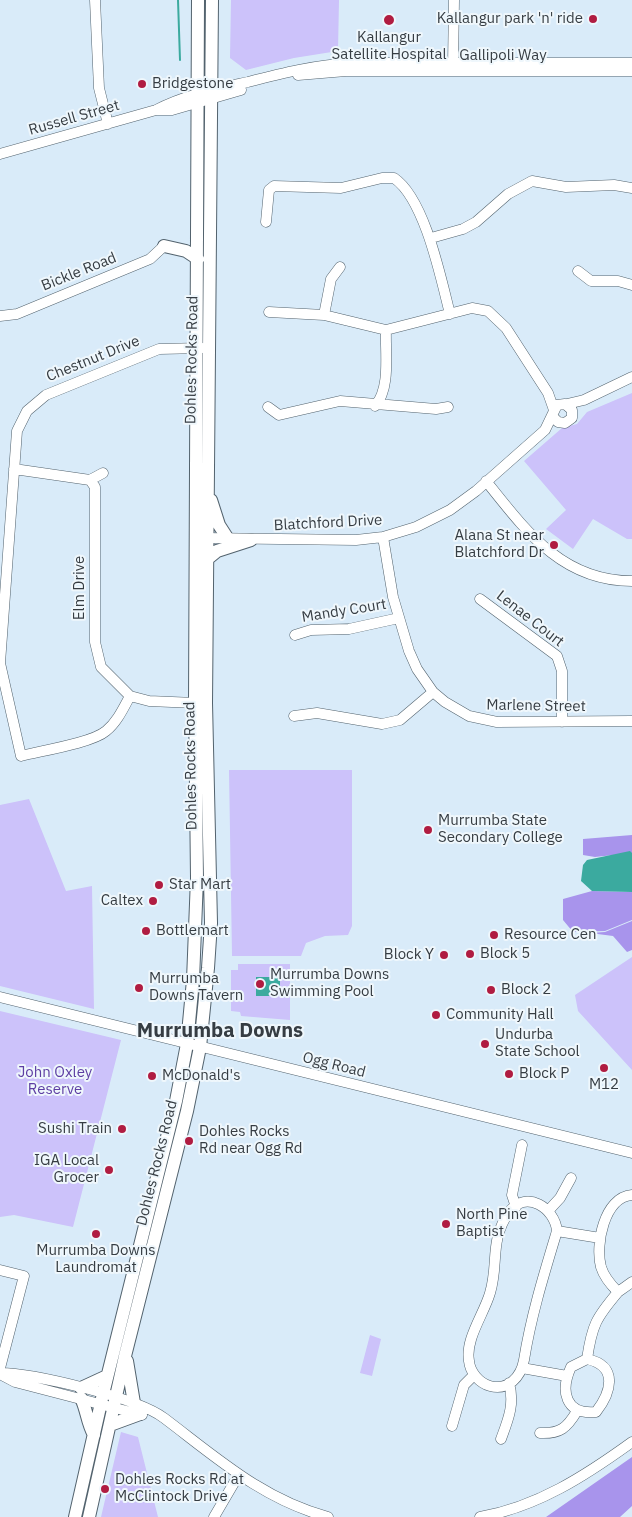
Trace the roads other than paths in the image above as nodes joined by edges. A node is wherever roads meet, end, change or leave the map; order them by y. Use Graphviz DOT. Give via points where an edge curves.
graph roads {
  1 [pos="95,0"];
  2 [pos="198,0"];
  3 [pos="212,0"];
  4 [pos="454,0"];
  5 [pos="632,63"];
  6 [pos="453,67"];
  7 [pos="632,71"];
  8 [pos="205,96"];
  9 [pos="108,124"];
  10 [pos="0,154"];
  11 [pos="632,188"];
  12 [pos="266,222"];
  13 [pos="430,238"];
  14 [pos="164,246"];
  15 [pos="198,260"];
  16 [pos="340,268"];
  17 [pos="578,271"];
  18 [pos="632,286"];
  19 [pos="269,312"];
  20 [pos="450,314"];
  21 [pos="324,315"];
  22 [pos="0,316"];
  23 [pos="386,330"];
  24 [pos="203,348"];
  25 [pos="632,377"];
  26 [pos="375,406"];
  27 [pos="268,407"];
  28 [pos="448,407"];
  29 [pos="562,411"];
  30 [pos="14,469"];
  31 [pos="103,473"];
  32 [pos="90,480"];
  33 [pos="486,481"];
  34 [pos="207,486"];
  35 [pos="382,537"];
  36 [pos="202,538"];
  37 [pos="228,539"];
  38 [pos="251,540"];
  39 [pos="206,560"];
  40 [pos="632,581"];
  41 [pos="480,599"];
  42 [pos="399,618"];
  43 [pos="294,635"];
  44 [pos="433,692"];
  45 [pos="130,696"];
  46 [pos="195,703"];
  47 [pos="294,716"];
  48 [pos="562,722"];
  49 [pos="632,722"];
  50 [pos="0,997"];
  51 [pos="187,1044"];
  52 [pos="200,1047"];
  53 [pos="522,1145"];
  54 [pos="632,1153"];
  55 [pos="572,1178"];
  56 [pos="632,1194"];
  57 [pos="516,1207"];
  58 [pos="548,1210"];
  59 [pos="557,1231"];
  60 [pos="600,1238"];
  61 [pos="0,1270"];
  62 [pos="632,1282"];
  63 [pos="618,1292"];
  64 [pos="125,1356"];
  65 [pos="587,1359"];
  66 [pos="0,1368"];
  67 [pos="522,1368"];
  68 [pos="0,1374"];
  69 [pos="474,1375"];
  70 [pos="107,1376"];
  71 [pos="567,1376"];
  72 [pos="510,1383"];
  73 [pos="81,1393"];
  74 [pos="102,1398"];
  75 [pos="115,1402"];
  76 [pos="137,1408"];
  77 [pos="577,1411"];
  78 [pos="110,1424"];
  79 [pos="452,1426"];
  80 [pos="540,1433"];
  81 [pos="94,1435"];
  82 [pos="501,1439"];
  83 [pos="632,1442"];
  84 [pos="238,1476"];
  85 [pos="496,1516"];
  86 [pos="75,1517"];
  87 [pos="89,1517"];
  88 [pos="214,1517"];
  89 [pos="328,1517"];
  90 [pos="480,1517"];
  1 -- 9 [label="street" via="99,88"];
  2 -- 8 [label="main road, Dohles Rocks Road"];
  3 -- 8 [label="main road, Dohles Rocks Road"];
  4 -- 6 [label="street"];
  5 -- 6 [label="street, Gallipoli Way"];
  6 -- 7 [label="street, Gallipoli Way"];
  6 -- 8 [label="street, Gallipoli Way" via="318,73"];
  8 -- 9 [label="street, Russell Street" via="170,103"];
  8 -- 15 [label="main road, Dohles Rocks Road"];
  8 -- 24 [label="main road, Dohles Rocks Road"];
  9 -- 10 [label="street, Russell Street"];
  11 -- 13 [label="street" via="614,185 566,187 532,181 508,194 476,222"];
  12 -- 13 [label="street" via="269,190 274,186 341,188 394,178 405,188"];
  13 -- 20 [label="street"];
  14 -- 15 [label="main road" via="186,251"];
  14 -- 22 [label="street, Bickle Road" via="150,260 18,314"];
  15 -- 24 [label="main road, Dohles Rocks Road"];
  16 -- 21 [label="street" via="331,279"];
  17 -- 18 [label="street" via="591,281 618,281"];
  19 -- 21 [label="street"];
  20 -- 23 [label="street"];
  20 -- 29 [label="street" via="476,308 494,315"];
  21 -- 23 [label="street"];
  23 -- 26 [label="street" via="384,388"];
  24 -- 30 [label="street, Chestnut Drive" via="159,349 46,395 27,411 17,431"];
  24 -- 34 [label="main road, Dohles Rocks Road"];
  24 -- 36 [label="main road, Dohles Rocks Road"];
  25 -- 29 [label="street, Blatchford Drive"];
  26 -- 27 [label="street" via="340,401 279,415"];
  26 -- 28 [label="street"];
  29 -- 33 [label="street, Blatchford Drive"];
  30 -- 32 [label="street"];
  30 -- 45 [label="street, Chestnut Drive" via="0,663 21,756 105,732 120,715"];
  31 -- 32 [label="street"];
  32 -- 45 [label="street, Elm Drive" via="95,487 95,642 101,667"];
  33 -- 35 [label="street, Blatchford Drive" via="468,498 438,517"];
  33 -- 40 [label="street" via="519,522 554,556 582,573 610,581"];
  34 -- 36 [label="main road, Dohles Rocks Road"];
  34 -- 37 [label="main road" via="219,525"];
  35 -- 38 [label="street, Blatchford Drive"];
  35 -- 42 [label="street, Marlene Street"];
  36 -- 37 [label="street, Blatchford Drive"];
  36 -- 39 [label="main road, Dohles Rocks Road"];
  36 -- 46 [label="main road, Dohles Rocks Road"];
  37 -- 38 [label="street, Blatchford Drive"];
  38 -- 39 [label="main road" via="217,551"];
  39 -- 52 [label="main road, Dohles Rocks Road" via="206,764 211,923"];
  41 -- 48 [label="street, Lenae Court" via="557,656 562,671"];
  42 -- 43 [label="street, Mandy Court" via="349,629 311,630"];
  42 -- 44 [label="street, Marlene Street" via="417,669"];
  44 -- 47 [label="street" via="400,720 382,724 317,713"];
  44 -- 48 [label="street, Marlene Street" via="469,716 482,720"];
  45 -- 46 [label="street" via="149,702"];
  46 -- 51 [label="main road, Dohles Rocks Road" via="196,932"];
  48 -- 49 [label="street, Marlene Street"];
  50 -- 51 [label="street, Ogg Road"];
  51 -- 52 [label="street, Ogg Road"];
  51 -- 70 [label="main road, Dohles Rocks Road" via="176,1101"];
  52 -- 54 [label="street, Ogg Road"];
  52 -- 64 [label="main road, Dohles Rocks Road"];
  53 -- 57 [label="street" via="512,1195"];
  55 -- 58 [label="street"];
  56 -- 60 [label="street" via="624,1196 613,1206"];
  57 -- 58 [label="street" via="522,1203 534,1203 544,1205"];
  57 -- 69 [label="street" via="501,1227 494,1247 490,1292 468,1361"];
  58 -- 59 [label="street"];
  59 -- 60 [label="street"];
  59 -- 67 [label="street"];
  60 -- 63 [label="street" via="601,1266 605,1277"];
  61 -- 66 [label="street" via="24,1276"];
  62 -- 63 [label="street"];
  63 -- 65 [label="street" via="591,1330"];
  64 -- 75 [label="main road, Dohles Rocks Road"];
  64 -- 76 [label="main road"];
  65 -- 71 [label="street" via="571,1367"];
  65 -- 77 [label="street" via="603,1367 609,1377 610,1390 596,1412"];
  67 -- 71 [label="street"];
  67 -- 72 [label="street"];
  68 -- 73 [label="street" via="15,1382"];
  69 -- 72 [label="street" via="486,1385 497,1388"];
  69 -- 79 [label="street" via="464,1385"];
  70 -- 73 [label="main road"];
  70 -- 74 [label="main road, Dohles Rocks Road"];
  71 -- 77 [label="street" via="565,1390 568,1401"];
  72 -- 82 [label="street" via="511,1411"];
  73 -- 74 [label="street"];
  73 -- 81 [label="main road" via="88,1425"];
  74 -- 75 [label="street"];
  74 -- 81 [label="main road, Dohles Rocks Road"];
  75 -- 76 [label="street"];
  75 -- 78 [label="main road, Dohles Rocks Road"];
  76 -- 78 [label="main road"];
  76 -- 84 [label="street" via="190,1437"];
  77 -- 80 [label="street" via="568,1427 554,1434"];
  78 -- 87 [label="main road, Dohles Rocks Road"];
  81 -- 86 [label="main road, Dohles Rocks Road"];
  83 -- 85 [label="street" via="559,1490"];
  84 -- 88 [label="street"];
  84 -- 89 [label="street" via="268,1494"];
  85 -- 90 [label="street"];
}
